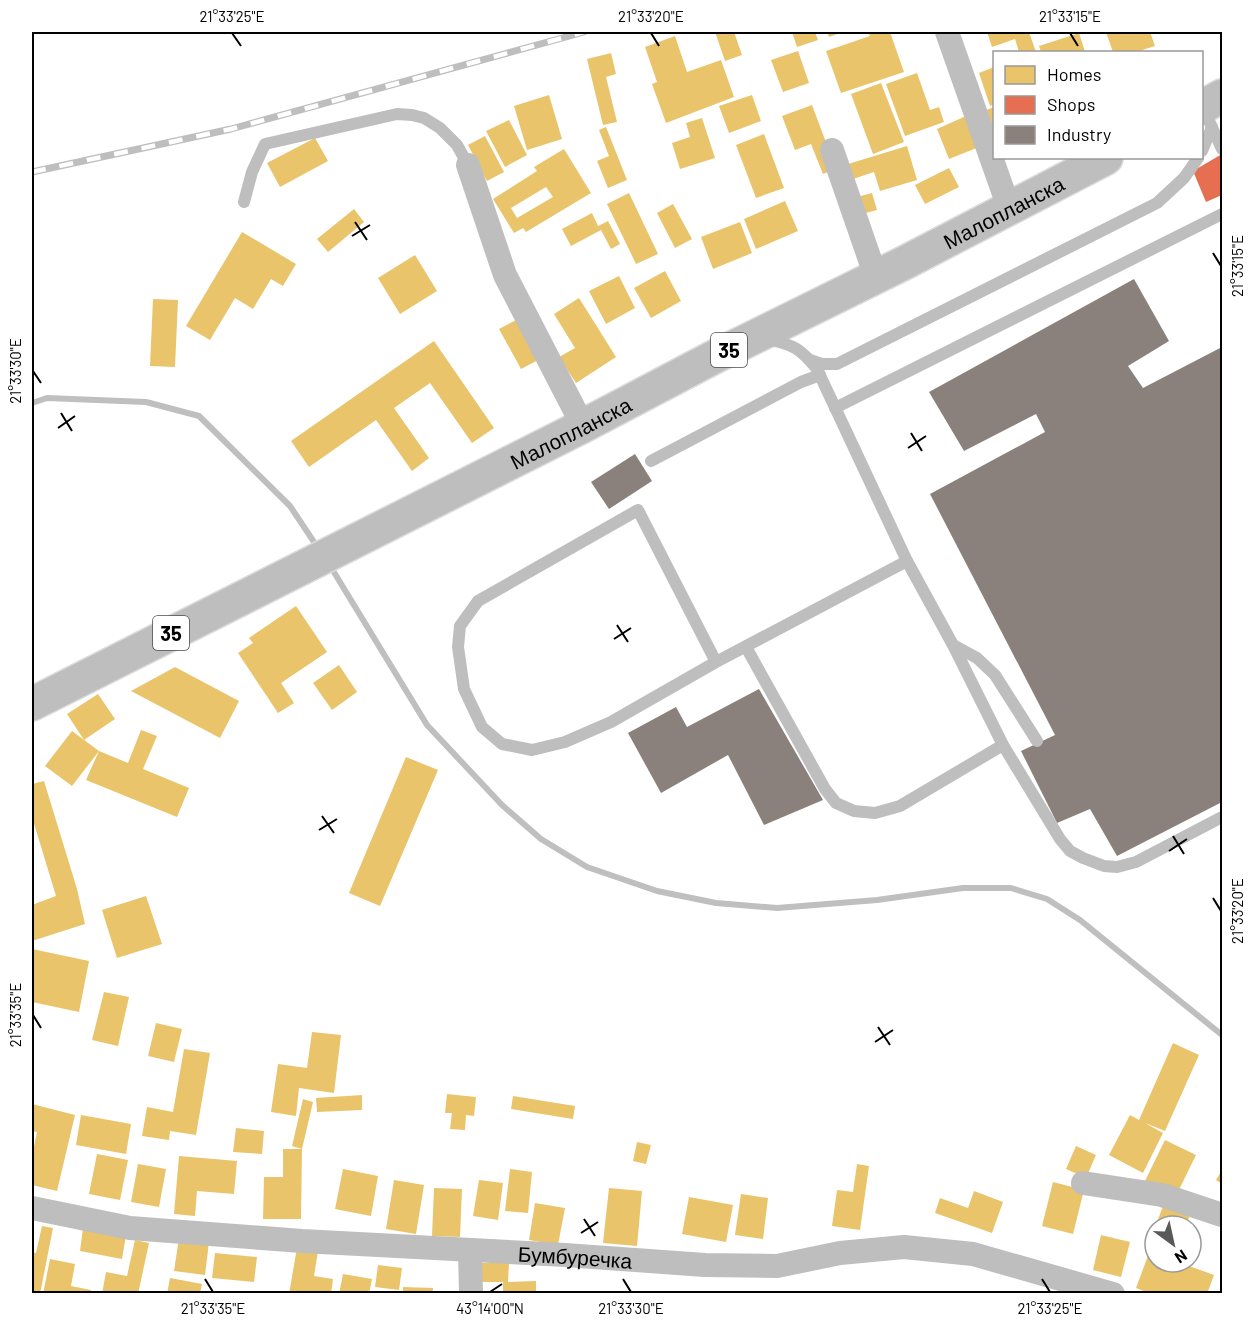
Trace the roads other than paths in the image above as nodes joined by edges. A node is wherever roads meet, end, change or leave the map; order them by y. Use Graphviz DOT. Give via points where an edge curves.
graph roads {
  1 [pos="947,32"];
  2 [pos="1222,96"];
  3 [pos="1205,114"];
  4 [pos="1203,139"];
  5 [pos="1222,149"];
  6 [pos="832,150"];
  7 [pos="1104,159"];
  8 [pos="1197,159"];
  9 [pos="468,165"];
  10 [pos="244,202"];
  11 [pos="1010,208"];
  12 [pos="1222,214"];
  13 [pos="876,277"];
  14 [pos="755,336"];
  15 [pos="810,360"];
  16 [pos="820,375"];
  17 [pos="835,408"];
  18 [pos="583,426"];
  19 [pos="651,461"];
  20 [pos="907,561"];
  21 [pos="953,645"];
  22 [pos="746,647"];
  23 [pos="716,662"];
  24 [pos="32,704"];
  25 [pos="1037,741"];
  26 [pos="1003,745"];
  27 [pos="1222,817"];
  28 [pos="1083,1183"];
  29 [pos="32,1208"];
  30 [pos="1222,1215"];
  31 [pos="470,1250"];
  32 [pos="471,1293"];
  33 [pos="1113,1293"];
  1 -- 11 [label="street"];
  2 -- 3 [label="main road"];
  3 -- 4 [label="lane"];
  3 -- 5 [label="lane"];
  6 -- 13 [label="street"];
  7 -- 11 [label="main road, Малопланска / 35"];
  8 -- 15 [label="lane" via="1184,178 1157,203 837,364"];
  9 -- 10 [label="lane" via="457,145 440,128 424,118 397,114 265,144"];
  9 -- 18 [label="street" via="506,275"];
  11 -- 13 [label="main road, Малопланска / 35"];
  12 -- 17 [label="lane"];
  13 -- 14 [label="main road, Малопланска / 35"];
  14 -- 15 [label="lane" via="790,344"];
  14 -- 18 [label="main road, Малопланска / 35"];
  15 -- 16 [label="lane"];
  16 -- 17 [label="lane"];
  16 -- 19 [label="lane"];
  17 -- 20 [label="lane"];
  18 -- 24 [label="main road, Малопланска / 35"];
  20 -- 21 [label="lane"];
  20 -- 22 [label="lane"];
  21 -- 25 [label="lane" via="977,658 995,675"];
  21 -- 26 [label="lane"];
  22 -- 23 [label="lane"];
  22 -- 26 [label="lane" via="825,789 836,803 854,811 875,813 900,806"];
  23 -- 23 [label="lane" via="611,722 565,742 532,750 502,744 482,726 464,689 458,647 460,626 478,601 638,510"];
  26 -- 27 [label="lane" via="1060,839 1070,850 1093,863 1117,867 1136,862"];
  28 -- 30 [label="street" via="1162,1195"];
  29 -- 31 [label="street, Бумбуречка" via="130,1228"];
  31 -- 32 [label="street"];
  31 -- 33 [label="street, Бумбуречка" via="777,1266 840,1252 904,1247 973,1254"];
}
